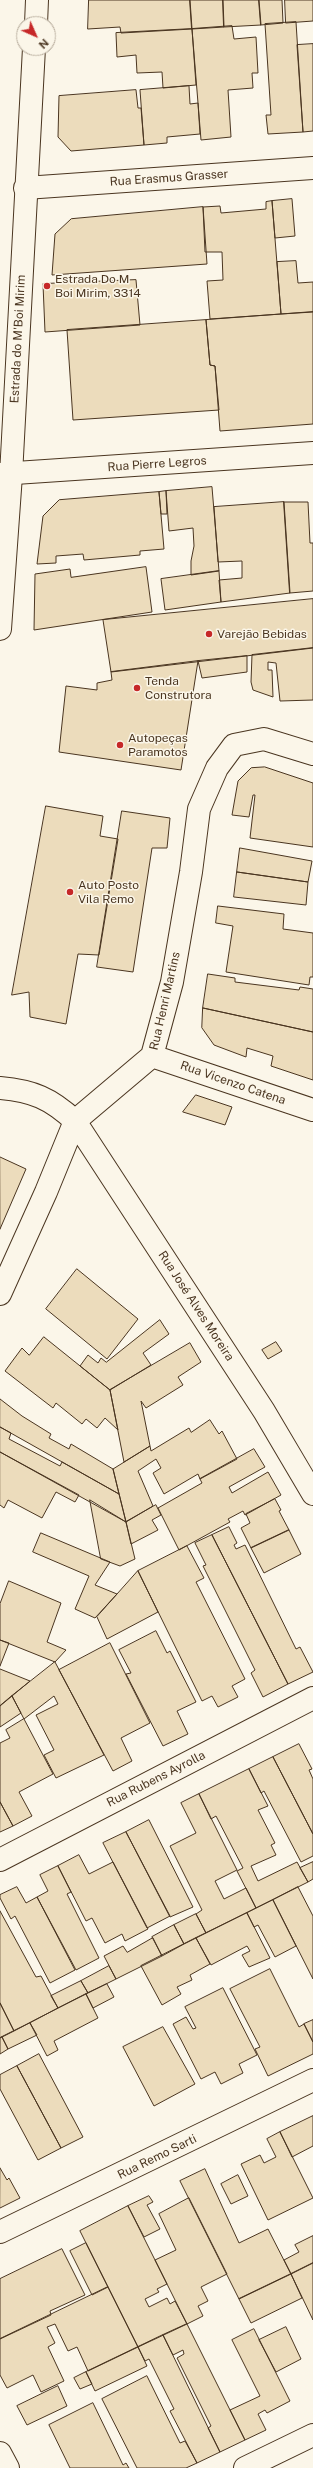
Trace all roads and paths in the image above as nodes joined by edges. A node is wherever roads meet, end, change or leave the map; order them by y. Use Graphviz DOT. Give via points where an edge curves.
graph roads {
  1 [pos="37,0"];
  2 [pos="36,16"];
  3 [pos="33,56"];
  4 [pos="313,168"];
  5 [pos="25,188"];
  6 [pos="313,453"];
  7 [pos="6,474"];
  8 [pos="0,629"];
  9 [pos="313,754"];
  10 [pos="152,1056"];
  11 [pos="0,1088"];
  12 [pos="313,1110"];
  13 [pos="75,1121"];
  14 [pos="0,1294"];
  15 [pos="313,1494"];
  16 [pos="313,1698"];
  17 [pos="0,1860"];
  18 [pos="313,2080"];
  19 [pos="0,2232"];
  20 [pos="313,2435"];
  21 [pos="0,2453"];
  22 [pos="8,2468"];
  23 [pos="245,2468"];
  1 -- 2 [label="street"];
  3 -- 5 [label="street, Estrada do M'Boi Mirim"];
  4 -- 5 [label="street, Rua Erasmus Grasser"];
  5 -- 7 [label="street, Estrada do M'Boi Mirim"];
  6 -- 7 [label="street, Rua Pierre Legros"];
  7 -- 8 [label="street, Estrada do M'Boi Mirim"];
  9 -- 10 [label="street, Rua Henri Martins" via="264,739 234,744 217,768 199,809 172,982"];
  10 -- 12 [label="street, Rua Vicenzo Catena"];
  10 -- 13 [label="street, Rua Henri Martins"];
  11 -- 13 [label="street" via="25,1090 55,1103"];
  13 -- 14 [label="street, Rua Henri Martins"];
  13 -- 15 [label="street, Rua José Alves Moreira" via="264,1411"];
  16 -- 17 [label="street, Rua Rubens Ayrolla"];
  18 -- 19 [label="street, Rua Remo Sarti"];
  20 -- 23 [label="street"];
  21 -- 22 [label="street"];
}
